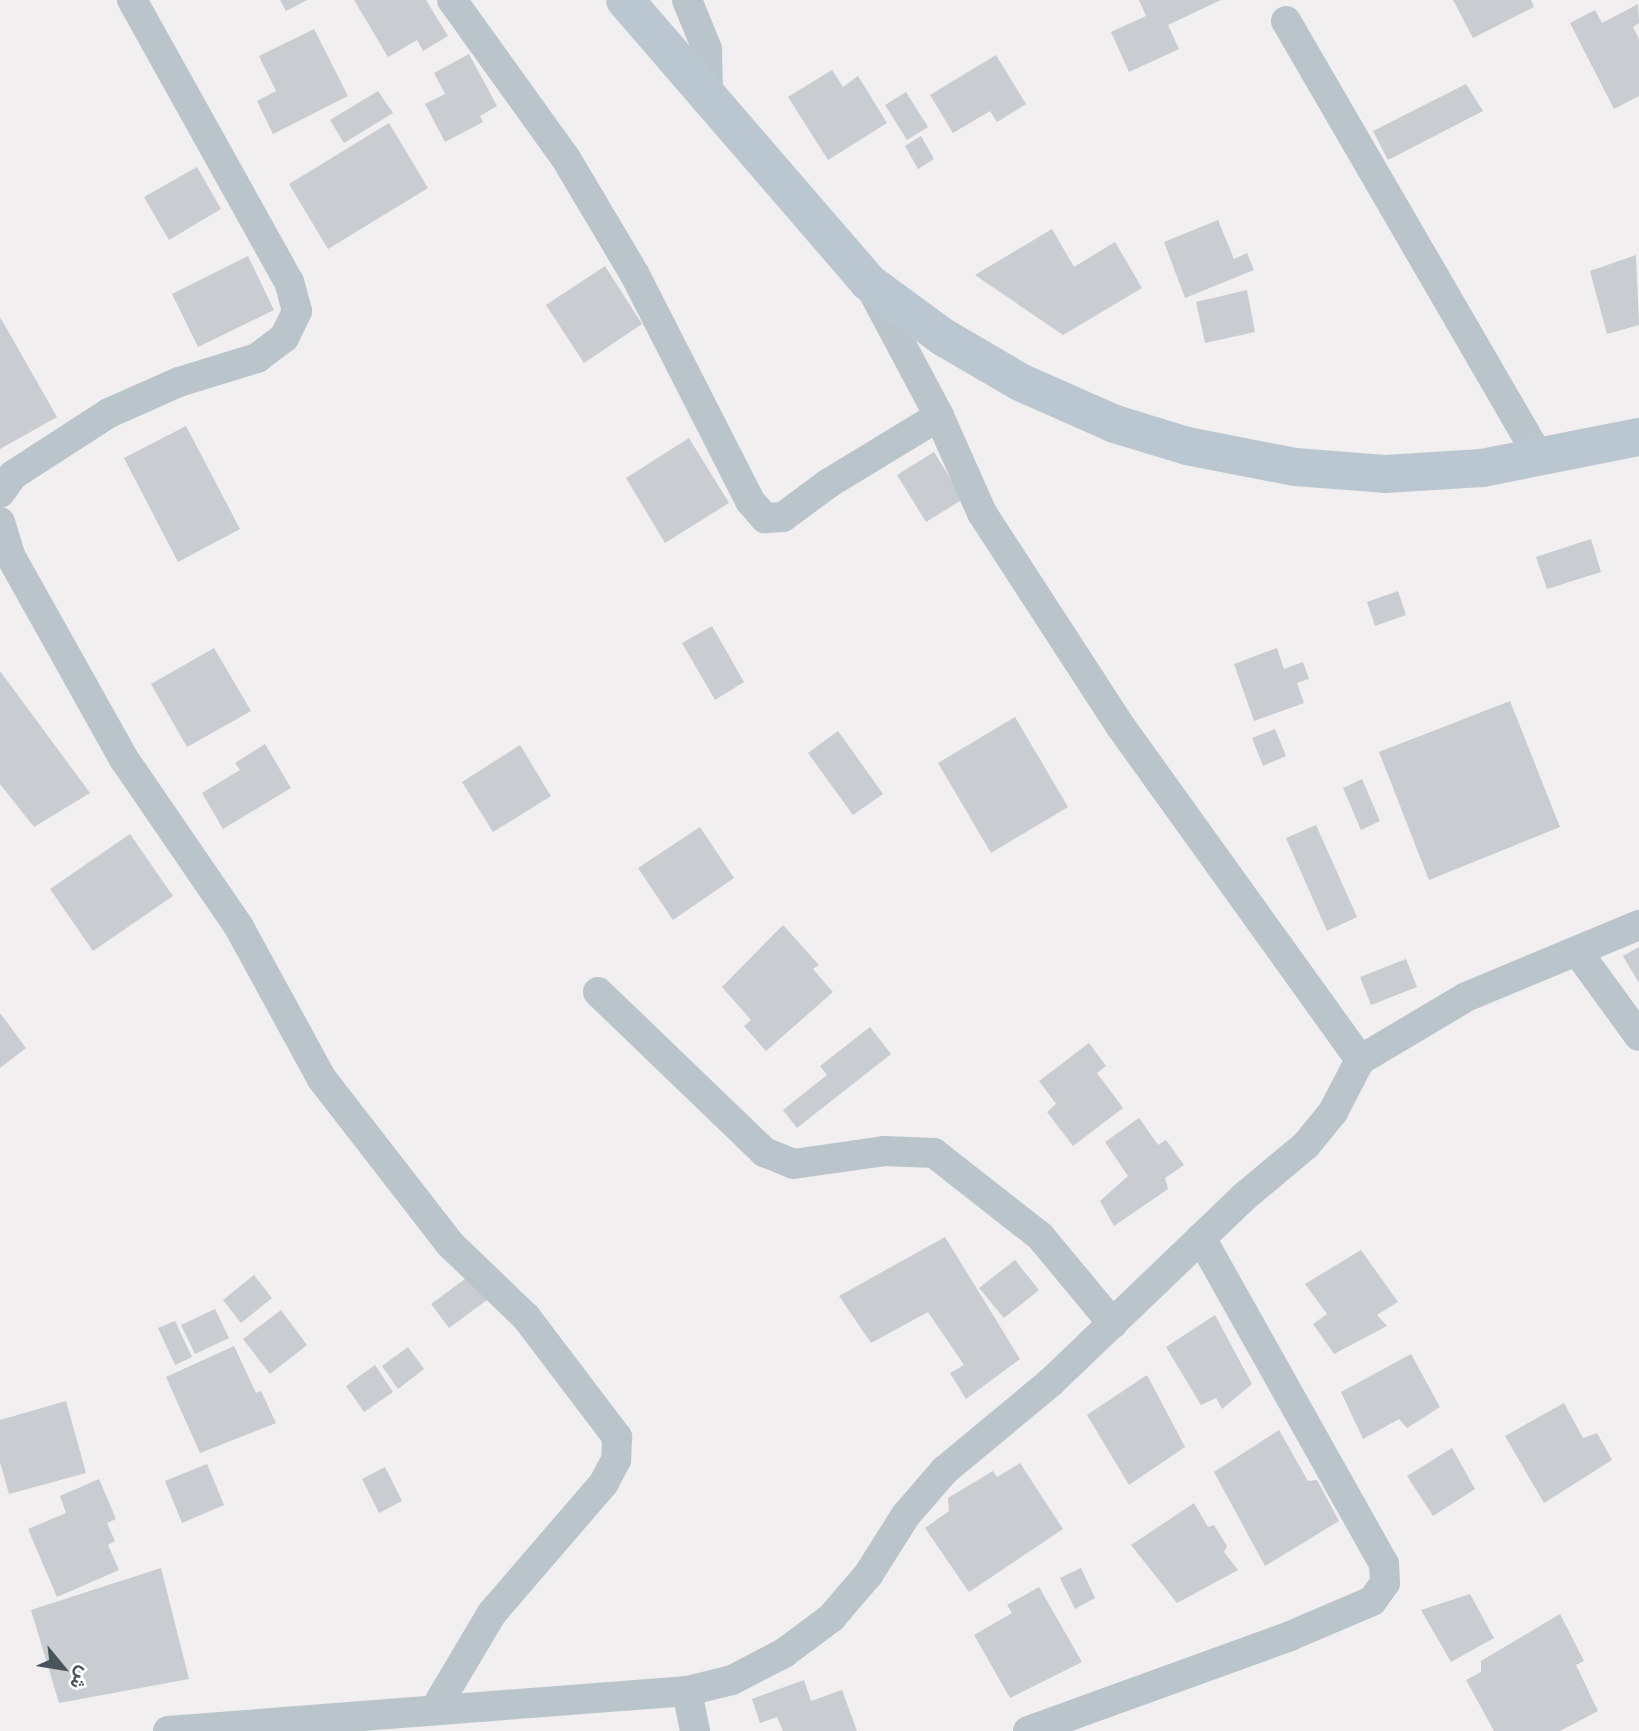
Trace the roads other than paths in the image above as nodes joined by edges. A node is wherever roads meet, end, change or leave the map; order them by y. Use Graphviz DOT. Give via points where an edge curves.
graph roads {
  1 [pos="132,0"];
  2 [pos="452,0"];
  3 [pos="625,0"];
  4 [pos="687,0"];
  5 [pos="1286,21"];
  6 [pos="708,94"];
  7 [pos="868,282"];
  8 [pos="939,416"];
  9 [pos="1639,437"];
  10 [pos="1539,457"];
  11 [pos="0,493"];
  12 [pos="0,523"];
  13 [pos="1639,925"];
  14 [pos="1577,951"];
  15 [pos="598,992"];
  16 [pos="1639,1036"];
  17 [pos="1360,1060"];
  18 [pos="1201,1238"];
  19 [pos="1113,1324"];
  20 [pos="687,1691"];
  21 [pos="435,1709"];
  22 [pos="168,1731"];
  23 [pos="695,1731"];
  24 [pos="1028,1731"];
  1 -- 11 [label="street" via="289,282 297,311 284,338 257,358 179,383 109,413 13,475"];
  2 -- 8 [label="street" via="565,157 635,275 750,501 765,518 783,517 829,482"];
  3 -- 6 [label="main road"];
  4 -- 6 [label="street" via="707,49"];
  5 -- 10 [label="street"];
  6 -- 7 [label="main road"];
  7 -- 8 [label="street"];
  7 -- 10 [label="main road" via="943,337 1020,382 1115,425 1187,446 1295,467 1385,474 1482,468"];
  8 -- 17 [label="street" via="982,513 1121,727"];
  9 -- 10 [label="main road"];
  12 -- 21 [label="street" via="11,557 124,759 239,927 322,1079 449,1243 526,1317 617,1437 616,1460 604,1483 492,1613"];
  13 -- 14 [label="street"];
  14 -- 16 [label="street"];
  14 -- 17 [label="street" via="1465,997"];
  15 -- 19 [label="street" via="764,1152 793,1164 884,1151 934,1153 1040,1236"];
  17 -- 18 [label="street" via="1333,1112 1306,1145"];
  18 -- 19 [label="street"];
  18 -- 24 [label="street" via="1384,1564 1385,1583 1372,1601 1290,1636"];
  19 -- 20 [label="street" via="945,1470 831,1618 784,1653 743,1674"];
  20 -- 21 [label="street"];
  20 -- 23 [label="street"];
  21 -- 22 [label="street"];
}
